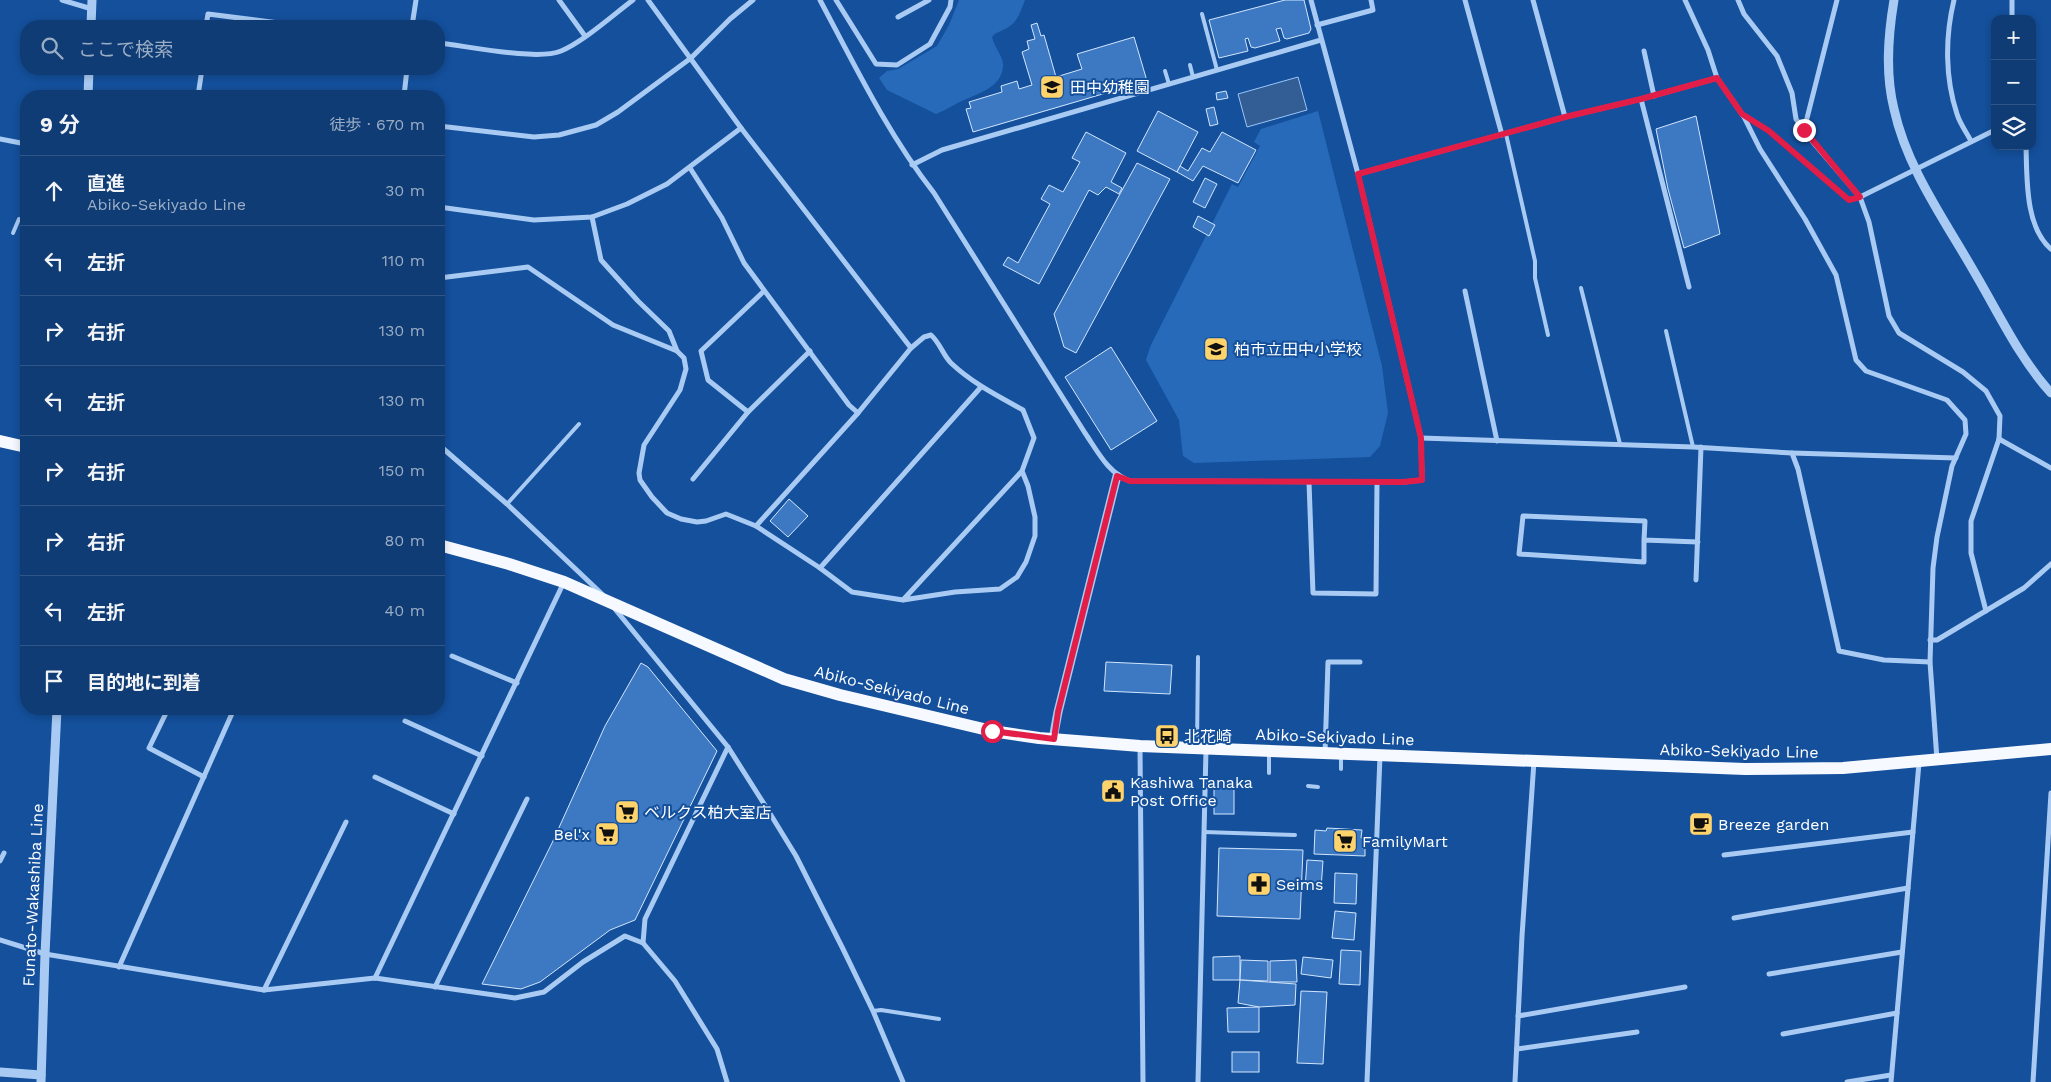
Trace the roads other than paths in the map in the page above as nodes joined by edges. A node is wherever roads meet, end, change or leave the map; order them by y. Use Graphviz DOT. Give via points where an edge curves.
graph roads {
  1 [pos="62,0"];
  2 [pos="416,0"];
  3 [pos="559,0"];
  4 [pos="633,0"];
  5 [pos="648,0"];
  6 [pos="752,0"];
  7 [pos="820,0"];
  8 [pos="836,0"];
  9 [pos="951,0"];
  10 [pos="1311,0"];
  11 [pos="1370,0"];
  12 [pos="1465,0"];
  13 [pos="1533,0"];
  14 [pos="1685,0"];
  15 [pos="1738,0"];
  16 [pos="1838,0"];
  17 [pos="1894,0"];
  18 [pos="1954,0"];
  19 [pos="2012,0"];
  20 [pos="927,1"];
  21 [pos="92,4"];
  22 [pos="1202,14"];
  23 [pos="2012,15"];
  24 [pos="898,17"];
  25 [pos="91,20"];
  26 [pos="207,20"];
  27 [pos="255,20"];
  28 [pos="413,20"];
  29 [pos="1317,25"];
  30 [pos="585,36"];
  31 [pos="1322,40"];
  32 [pos="445,44"];
  33 [pos="1644,51"];
  34 [pos="691,58"];
  35 [pos="1190,65"];
  36 [pos="1217,70"];
  37 [pos="1165,71"];
  38 [pos="89,75"];
  39 [pos="201,75"];
  40 [pos="406,75"];
  41 [pos="1193,77"];
  42 [pos="1717,78"];
  43 [pos="1169,84"];
  44 [pos="88,90"];
  45 [pos="200,90"];
  46 [pos="405,90"];
  47 [pos="1654,96"];
  48 [pos="1641,99"];
  49 [pos="1742,114"];
  50 [pos="1565,117"];
  51 [pos="445,127"];
  52 [pos="741,128"];
  53 [pos="1804,130"];
  54 [pos="1991,132"];
  55 [pos="1504,134"];
  56 [pos="0,139"];
  57 [pos="1971,142"];
  58 [pos="20,143"];
  59 [pos="2026,150"];
  60 [pos="912,165"];
  61 [pos="690,168"];
  62 [pos="1915,168"];
  63 [pos="1358,174"];
  64 [pos="1860,197"];
  65 [pos="445,208"];
  66 [pos="592,216"];
  67 [pos="20,219"];
  68 [pos="14,233"];
  69 [pos="2051,249"];
  70 [pos="445,277"];
  71 [pos="1689,287"];
  72 [pos="1581,288"];
  73 [pos="764,291"];
  74 [pos="1465,291"];
  75 [pos="1666,331"];
  76 [pos="1548,335"];
  77 [pos="911,348"];
  78 [pos="677,351"];
  79 [pos="810,351"];
  80 [pos="981,387"];
  81 [pos="2051,393"];
  82 [pos="748,412"];
  83 [pos="858,413"];
  84 [pos="579,424"];
  85 [pos="1421,438"];
  86 [pos="1999,439"];
  87 [pos="1497,440"];
  88 [pos="0,441"];
  89 [pos="1620,444"];
  90 [pos="20,446"];
  91 [pos="1692,447"];
  92 [pos="1701,447"];
  93 [pos="445,450"];
  94 [pos="1792,453"];
  95 [pos="1956,458"];
  96 [pos="2051,468"];
  97 [pos="1022,471"];
  98 [pos="1117,476"];
  99 [pos="693,479"];
  100 [pos="1309,482"];
  101 [pos="1377,482"];
  102 [pos="507,504"];
  103 [pos="756,526"];
  104 [pos="1644,540"];
  105 [pos="1698,542"];
  106 [pos="445,547"];
  107 [pos="2051,564"];
  108 [pos="820,568"];
  109 [pos="1696,580"];
  110 [pos="564,582"];
  111 [pos="608,600"];
  112 [pos="903,600"];
  113 [pos="1986,611"];
  114 [pos="1930,640"];
  115 [pos="452,656"];
  116 [pos="1198,656"];
  117 [pos="1360,662"];
  118 [pos="1930,662"];
  119 [pos="517,683"];
  120 [pos="57,715"];
  121 [pos="165,715"];
  122 [pos="231,715"];
  123 [pos="405,722"];
  124 [pos="1054,739"];
  125 [pos="1140,746"];
  126 [pos="728,747"];
  127 [pos="1202,748"];
  128 [pos="2051,749"];
  129 [pos="1270,751"];
  130 [pos="1325,753"];
  131 [pos="1341,754"];
  132 [pos="482,756"];
  133 [pos="1380,756"];
  134 [pos="1937,760"];
  135 [pos="1534,761"];
  136 [pos="1919,762"];
  137 [pos="1340,769"];
  138 [pos="1269,773"];
  139 [pos="204,777"];
  140 [pos="375,777"];
  141 [pos="1308,786"];
  142 [pos="1318,787"];
  143 [pos="2051,793"];
  144 [pos="527,799"];
  145 [pos="454,814"];
  146 [pos="346,822"];
  147 [pos="1204,832"];
  148 [pos="1913,832"];
  149 [pos="1295,835"];
  150 [pos="4,853"];
  151 [pos="1724,855"];
  152 [pos="0,861"];
  153 [pos="1908,888"];
  154 [pos="1734,918"];
  155 [pos="0,940"];
  156 [pos="643,943"];
  157 [pos="1902,952"];
  158 [pos="45,954"];
  159 [pos="119,967"];
  160 [pos="1769,974"];
  161 [pos="375,978"];
  162 [pos="435,987"];
  163 [pos="1685,987"];
  164 [pos="264,990"];
  165 [pos="873,1011"];
  166 [pos="1897,1013"];
  167 [pos="1518,1016"];
  168 [pos="939,1019"];
  169 [pos="1637,1032"];
  170 [pos="1783,1034"];
  171 [pos="1516,1049"];
  172 [pos="0,1072"];
  173 [pos="1891,1075"];
  174 [pos="41,1078"];
  175 [pos="726,1082"];
  176 [pos="903,1082"];
  177 [pos="1143,1082"];
  178 [pos="1198,1082"];
  179 [pos="1367,1082"];
  180 [pos="1516,1082"];
  181 [pos="1847,1082"];
  182 [pos="1891,1082"];
  183 [pos="2033,1082"];
  1 -- 21 [label="street"];
  2 -- 28 [label="street"];
  3 -- 30 [label="street"];
  4 -- 30 [label="street"];
  5 -- 34 [label="street"];
  6 -- 34 [label="street"];
  7 -- 60 [label="street" via="862,81"];
  8 -- 9 [label="street" via="876,64 897,65 930,44"];
  10 -- 29 [label="street"];
  11 -- 29 [label="street" via="1373,10"];
  12 -- 55 [label="street"];
  13 -- 50 [label="street"];
  14 -- 42 [label="street"];
  15 -- 53 [label="street" via="1744,14 1776,56 1792,92 1796,119"];
  16 -- 53 [label="street"];
  17 -- 62 [label="street" via="1889,31 1890,88 1901,135"];
  18 -- 57 [label="street" via="1948,37 1948,76 1957,115"];
  19 -- 23 [label="street"];
  20 -- 24 [label="street"];
  21 -- 25 [label="street"];
  22 -- 36 [label="lane"];
  26 -- 27 [label="street" via="208,14"];
  29 -- 31 [label="street"];
  30 -- 32 [label="street" via="560,52 539,56"];
  31 -- 36 [label="street"];
  31 -- 63 [label="street"];
  33 -- 47 [label="street"];
  34 -- 51 [label="street" via="618,112 596,125 576,131 534,137"];
  34 -- 52 [label="street"];
  35 -- 41 [label="lane"];
  36 -- 41 [label="street"];
  37 -- 43 [label="lane"];
  38 -- 44 [label="street"];
  39 -- 45 [label="street"];
  40 -- 46 [label="street"];
  41 -- 43 [label="street"];
  42 -- 47 [label="street"];
  42 -- 49 [label="street"];
  43 -- 60 [label="street" via="942,150"];
  47 -- 48 [label="street"];
  48 -- 50 [label="street"];
  48 -- 71 [label="street"];
  49 -- 64 [label="lane" via="1769,131 1849,200"];
  49 -- 95 [label="street" via="1836,276 1856,360 1866,371 1947,400 1965,420 1966,434"];
  50 -- 55 [label="street"];
  52 -- 61 [label="street"];
  52 -- 77 [label="street"];
  53 -- 64 [label="street"];
  54 -- 57 [label="street"];
  55 -- 63 [label="street"];
  55 -- 76 [label="lane" via="1535,261 1535,278"];
  56 -- 58 [label="street"];
  57 -- 62 [label="street"];
  59 -- 69 [label="street" via="2028,203 2043,243"];
  60 -- 98 [label="street" via="934,194 1104,462"];
  61 -- 66 [label="street" via="647,195"];
  61 -- 73 [label="street" via="722,218 744,264"];
  62 -- 64 [label="street"];
  62 -- 81 [label="street" via="2017,345"];
  63 -- 85 [label="street"];
  64 -- 86 [label="street" via="1869,222 1889,316 1898,333 1963,372 1986,390 2000,416"];
  65 -- 66 [label="street" via="534,220"];
  66 -- 78 [label="street" via="601,260 669,331"];
  67 -- 68 [label="lane"];
  70 -- 78 [label="street" via="528,267 613,325"];
  72 -- 89 [label="lane"];
  73 -- 79 [label="street"];
  73 -- 82 [label="street" via="701,351 708,380"];
  74 -- 87 [label="street"];
  75 -- 91 [label="lane"];
  77 -- 80 [label="street" via="924,337 931,336 950,362"];
  77 -- 83 [label="street"];
  78 -- 103 [label="street" via="684,358 686,369 680,390 644,445 638,473 640,480 667,513 697,522 726,514"];
  79 -- 82 [label="street"];
  79 -- 83 [label="street"];
  80 -- 97 [label="street" via="1023,410 1034,438"];
  80 -- 108 [label="street"];
  82 -- 99 [label="street"];
  83 -- 103 [label="street"];
  84 -- 102 [label="lane"];
  85 -- 87 [label="street"];
  85 -- 101 [label="street" via="1422,480"];
  86 -- 96 [label="street"];
  86 -- 113 [label="street" via="1971,521 1972,553"];
  87 -- 89 [label="street"];
  88 -- 90 [label="main road"];
  89 -- 91 [label="street"];
  91 -- 92 [label="street"];
  92 -- 94 [label="street"];
  92 -- 105 [label="street"];
  93 -- 102 [label="street"];
  94 -- 95 [label="street"];
  94 -- 118 [label="street" via="1839,651 1884,660"];
  95 -- 114 [label="street" via="1937,537"];
  97 -- 112 [label="street"];
  97 -- 112 [label="street" via="1035,517 1034,536 1026,562 1017,577 1000,588"];
  98 -- 100 [label="street" via="1130,481"];
  98 -- 124 [label="street"];
  100 -- 101 [label="street"];
  100 -- 101 [label="street" via="1313,593 1376,594"];
  102 -- 111 [label="street"];
  103 -- 108 [label="street"];
  104 -- 104 [label="street" via="1644,562 1519,554 1523,516 1645,521"];
  104 -- 105 [label="street"];
  105 -- 109 [label="street"];
  106 -- 110 [label="main road, Abiko-Sekiyado Line"];
  107 -- 113 [label="street" via="2024,588"];
  108 -- 112 [label="street" via="852,592"];
  110 -- 111 [label="main road, Abiko-Sekiyado Line"];
  110 -- 119 [label="street"];
  111 -- 124 [label="main road, Abiko-Sekiyado Line" via="784,679 992,731"];
  111 -- 126 [label="street"];
  113 -- 114 [label="street" via="1937,640"];
  114 -- 118 [label="street"];
  115 -- 119 [label="street"];
  116 -- 127 [label="lane"];
  117 -- 130 [label="street" via="1328,662"];
  118 -- 134 [label="street"];
  119 -- 132 [label="street"];
  120 -- 158 [label="street, Funato-Wakashiba Line"];
  121 -- 139 [label="street" via="149,748"];
  122 -- 139 [label="street"];
  123 -- 132 [label="street"];
  124 -- 125 [label="main road, Abiko-Sekiyado Line"];
  125 -- 127 [label="main road, Abiko-Sekiyado Line"];
  125 -- 177 [label="street"];
  126 -- 156 [label="street" via="645,919"];
  126 -- 165 [label="street" via="796,856"];
  127 -- 129 [label="main road, Abiko-Sekiyado Line"];
  127 -- 147 [label="street"];
  128 -- 134 [label="main road, Abiko-Sekiyado Line"];
  129 -- 130 [label="main road, Abiko-Sekiyado Line"];
  129 -- 138 [label="lane"];
  130 -- 131 [label="main road, Abiko-Sekiyado Line"];
  131 -- 133 [label="main road, Abiko-Sekiyado Line"];
  131 -- 137 [label="lane"];
  132 -- 145 [label="street"];
  133 -- 135 [label="main road, Abiko-Sekiyado Line"];
  133 -- 179 [label="street"];
  134 -- 136 [label="main road, Abiko-Sekiyado Line"];
  135 -- 136 [label="main road, Abiko-Sekiyado Line" via="1745,769 1843,768"];
  135 -- 167 [label="street"];
  136 -- 148 [label="street"];
  139 -- 159 [label="street"];
  140 -- 145 [label="street"];
  141 -- 142 [label="lane"];
  143 -- 183 [label="street"];
  144 -- 162 [label="street"];
  145 -- 161 [label="street"];
  146 -- 164 [label="street"];
  147 -- 149 [label="lane"];
  147 -- 178 [label="street"];
  148 -- 151 [label="street"];
  148 -- 153 [label="street"];
  150 -- 152 [label="street"];
  153 -- 154 [label="street"];
  153 -- 157 [label="street"];
  155 -- 158 [label="street"];
  156 -- 162 [label="street" via="625,936 544,992 515,998"];
  156 -- 175 [label="street" via="674,981 717,1048"];
  157 -- 160 [label="street"];
  157 -- 166 [label="street"];
  158 -- 159 [label="street"];
  158 -- 174 [label="street, Funato-Wakashiba Line"];
  159 -- 164 [label="street"];
  161 -- 162 [label="street"];
  161 -- 164 [label="street"];
  163 -- 167 [label="street"];
  165 -- 168 [label="lane"];
  165 -- 176 [label="street"];
  166 -- 170 [label="street"];
  166 -- 173 [label="street"];
  167 -- 171 [label="street"];
  169 -- 171 [label="street"];
  171 -- 180 [label="street"];
  172 -- 174 [label="street"];
  173 -- 181 [label="street"];
  173 -- 182 [label="street"];
}
